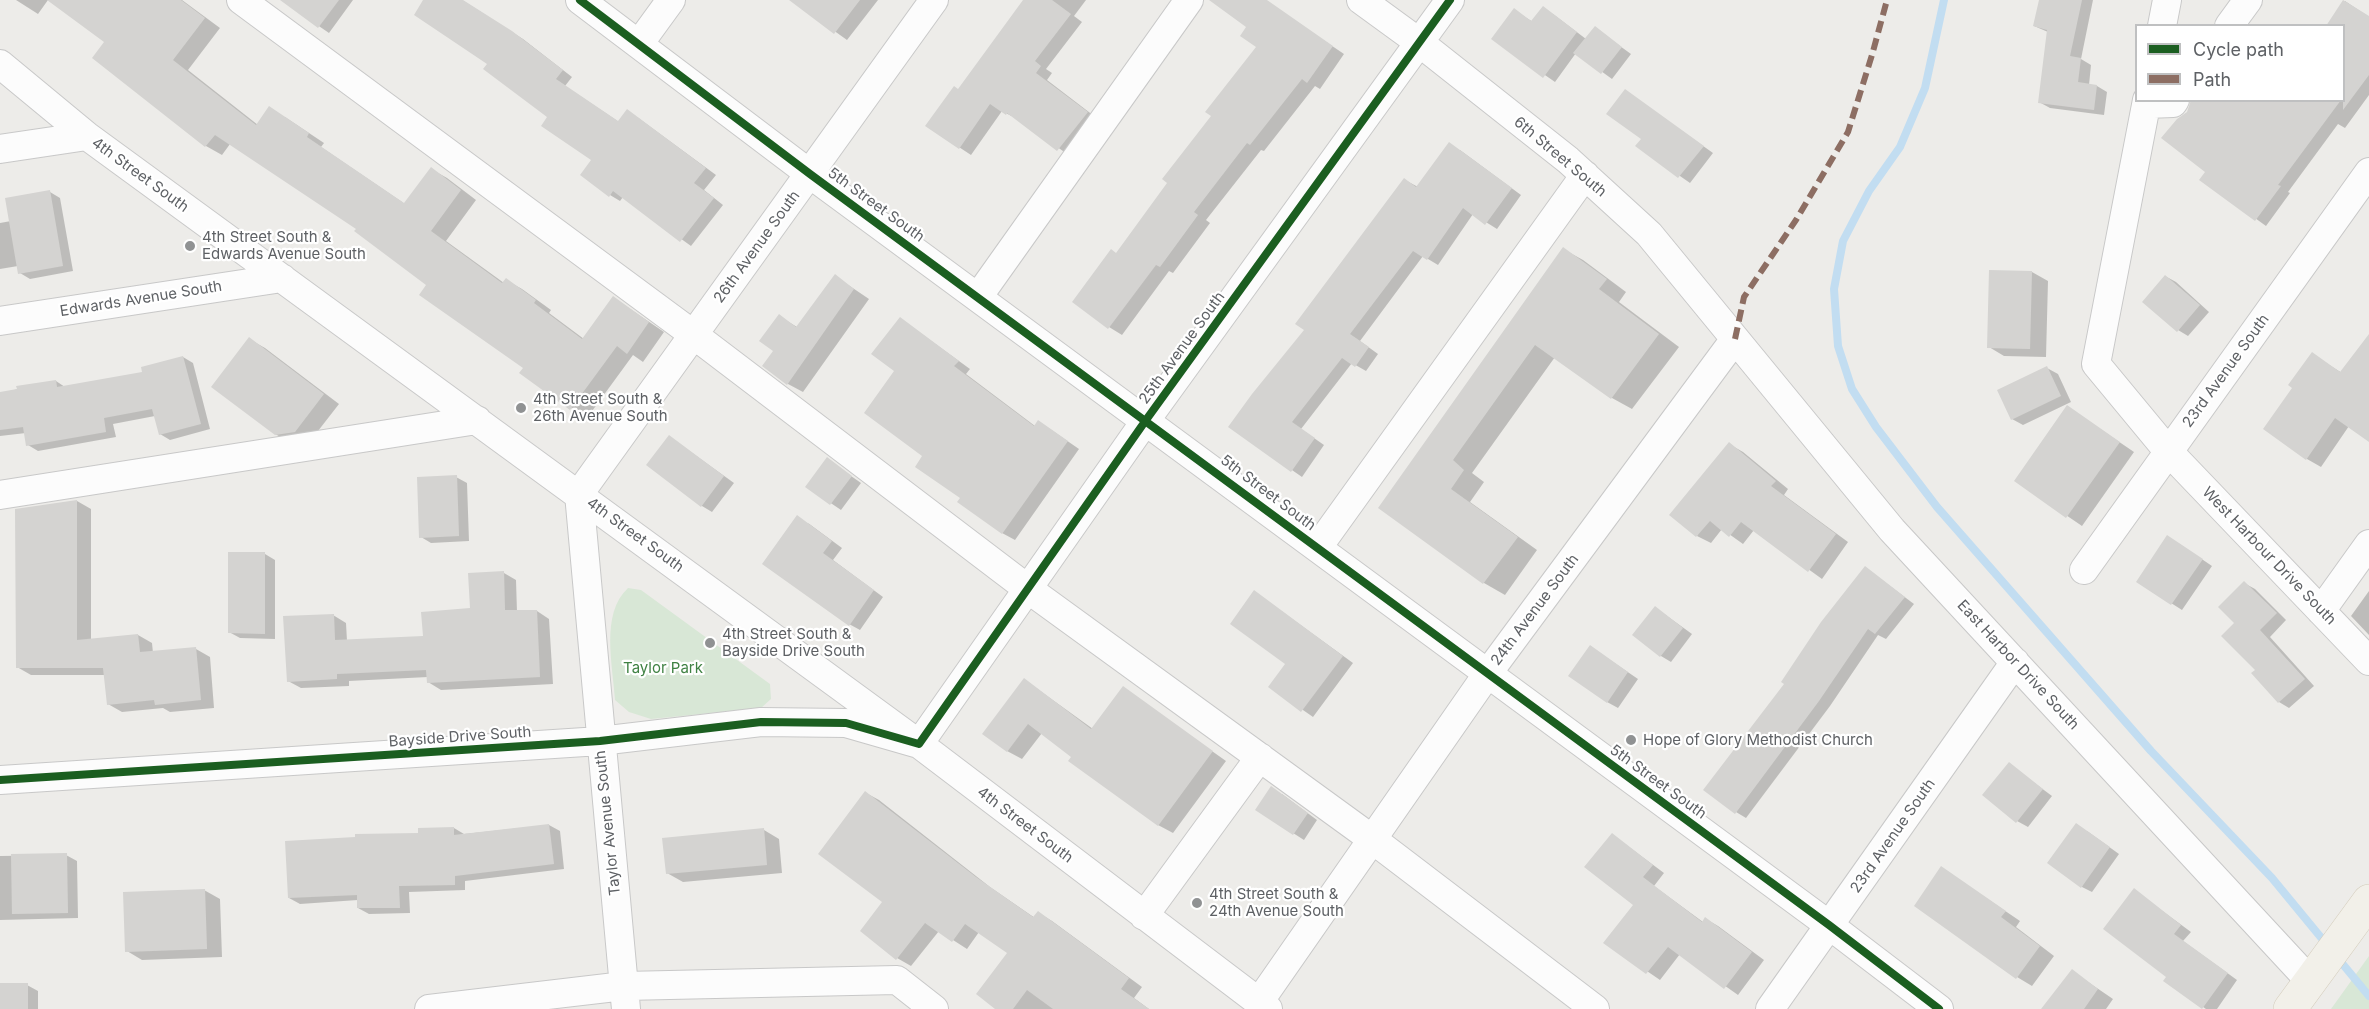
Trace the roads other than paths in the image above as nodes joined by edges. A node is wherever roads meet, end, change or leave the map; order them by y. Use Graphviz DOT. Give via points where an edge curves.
graph roads {
  1 [pos="241,0"];
  2 [pos="580,0"];
  3 [pos="670,0"];
  4 [pos="934,0"];
  5 [pos="1189,0"];
  6 [pos="1361,0"];
  7 [pos="1450,0"];
  8 [pos="2167,0"];
  9 [pos="2248,0"];
  10 [pos="2162,24"];
  11 [pos="2230,24"];
  12 [pos="1420,43"];
  13 [pos="639,45"];
  14 [pos="0,64"];
  15 [pos="2147,102"];
  16 [pos="2174,102"];
  17 [pos="87,136"];
  18 [pos="0,149"];
  19 [pos="2369,172"];
  20 [pos="810,174"];
  21 [pos="1585,175"];
  22 [pos="282,278"];
  23 [pos="978,297"];
  24 [pos="0,321"];
  25 [pos="694,335"];
  26 [pos="1735,339"];
  27 [pos="477,420"];
  28 [pos="1146,420"];
  29 [pos="2168,451"];
  30 [pos="579,494"];
  31 [pos="0,495"];
  32 [pos="2369,544"];
  33 [pos="1318,547"];
  34 [pos="2084,570"];
  35 [pos="1028,589"];
  36 [pos="2321,611"];
  37 [pos="2369,661"];
  38 [pos="2015,662"];
  39 [pos="1488,673"];
  40 [pos="600,741"];
  41 [pos="919,744"];
  42 [pos="1260,757"];
  43 [pos="0,780"];
  44 [pos="1372,839"];
  45 [pos="2369,901"];
  46 [pos="1144,916"];
  47 [pos="1829,925"];
  48 [pos="2311,982"];
  49 [pos="625,998"];
  50 [pos="1263,1006"];
  51 [pos="429,1009"];
  52 [pos="934,1009"];
  53 [pos="1595,1009"];
  54 [pos="1770,1009"];
  55 [pos="1939,1009"];
  56 [pos="2290,1009"];
  1 -- 25 [label="street"];
  2 -- 13 [label="street, 5th Street South"];
  3 -- 13 [label="street"];
  4 -- 20 [label="street, 26th Avenue South"];
  5 -- 23 [label="street"];
  6 -- 12 [label="street, 6th Street South"];
  7 -- 12 [label="street, 25th Avenue South"];
  8 -- 10 [label="street"];
  9 -- 11 [label="street"];
  12 -- 21 [label="street, 6th Street South"];
  12 -- 28 [label="street, 25th Avenue South"];
  13 -- 20 [label="street, 5th Street South"];
  14 -- 17 [label="street, 4th Street South"];
  15 -- 16 [label="street"];
  15 -- 29 [label="street, West Harbour Drive South" via="2096,364"];
  17 -- 18 [label="street"];
  17 -- 22 [label="street, 4th Street South"];
  19 -- 29 [label="street, 23rd Avenue South"];
  20 -- 23 [label="street, 5th Street South"];
  20 -- 25 [label="street, 26th Avenue South"];
  21 -- 26 [label="street, 6th Street South" via="1649,234"];
  21 -- 33 [label="street"];
  22 -- 24 [label="street, Edwards Avenue South"];
  22 -- 27 [label="street, 4th Street South"];
  23 -- 28 [label="street, 5th Street South"];
  25 -- 30 [label="street, 26th Avenue South"];
  25 -- 35 [label="street"];
  26 -- 38 [label="street, East Harbor Drive South" via="1892,530"];
  26 -- 39 [label="street, 24th Avenue South"];
  27 -- 30 [label="street, 4th Street South"];
  27 -- 31 [label="street"];
  28 -- 33 [label="street, 5th Street South"];
  28 -- 35 [label="street, 25th Avenue South"];
  29 -- 34 [label="street, 23rd Avenue South"];
  29 -- 36 [label="street, West Harbour Drive South"];
  30 -- 40 [label="street, Taylor Avenue South"];
  30 -- 41 [label="street, 4th Street South"];
  32 -- 36 [label="street"];
  33 -- 39 [label="street, 5th Street South"];
  35 -- 41 [label="street, 25th Avenue South"];
  35 -- 42 [label="street"];
  36 -- 37 [label="street, West Harbour Drive South"];
  38 -- 47 [label="street, 23rd Avenue South"];
  38 -- 48 [label="street, East Harbor Drive South"];
  39 -- 44 [label="street, 24th Avenue South"];
  39 -- 47 [label="street, 5th Street South"];
  40 -- 41 [label="street, Bayside Drive South" via="761,722 846,723"];
  40 -- 43 [label="street, Bayside Drive South"];
  40 -- 49 [label="street, Taylor Avenue South"];
  41 -- 46 [label="street, 4th Street South"];
  42 -- 44 [label="street"];
  42 -- 46 [label="street"];
  44 -- 50 [label="street, 24th Avenue South"];
  44 -- 53 [label="street"];
  45 -- 48 [label="main road"];
  46 -- 50 [label="street, 4th Street South"];
  47 -- 54 [label="street, 23rd Avenue South"];
  47 -- 55 [label="street, 5th Street South"];
  48 -- 56 [label="main road"];
  49 -- 51 [label="street"];
  49 -- 52 [label="street" via="897,980"];
}
